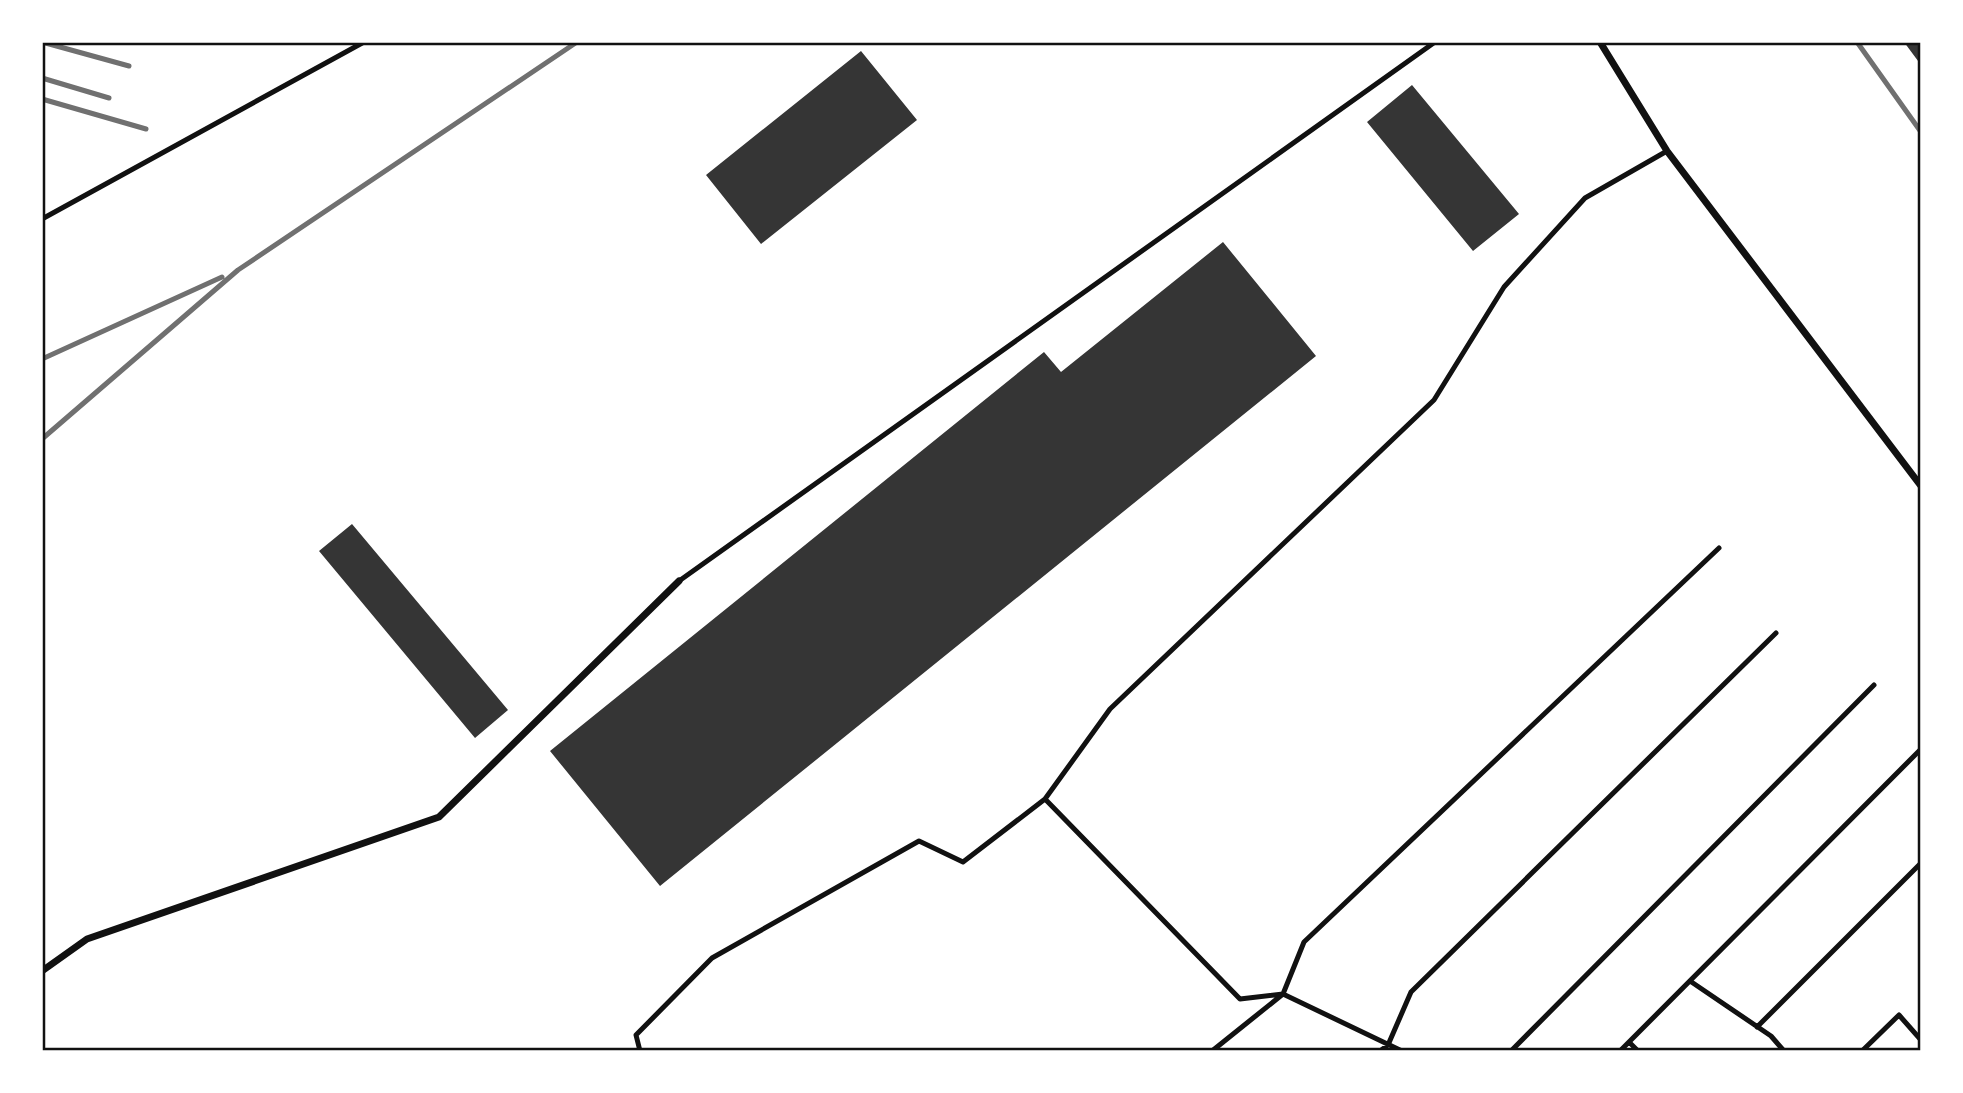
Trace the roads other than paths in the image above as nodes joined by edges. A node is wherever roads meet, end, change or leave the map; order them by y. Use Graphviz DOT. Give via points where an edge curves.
graph roads {
  1 [pos="364,42"];
  2 [pos="1435,42"];
  3 [pos="1600,42"];
  4 [pos="1667,151"];
  5 [pos="42,219"];
  6 [pos="1921,486"];
  7 [pos="1719,548"];
  8 [pos="679,581"];
  9 [pos="1776,633"];
  10 [pos="1874,685"];
  11 [pos="1921,749"];
  12 [pos="1045,799"];
  13 [pos="1921,863"];
  14 [pos="42,971"];
  15 [pos="1690,981"];
  16 [pos="1283,994"];
  17 [pos="1757,1027"];
  18 [pos="1921,1040"];
  19 [pos="1629,1042"];
  20 [pos="1388,1045"];
  21 [pos="640,1051"];
  22 [pos="1212,1051"];
  23 [pos="1380,1051"];
  24 [pos="1402,1051"];
  25 [pos="1511,1051"];
  26 [pos="1620,1051"];
  27 [pos="1638,1051"];
  28 [pos="1784,1051"];
  29 [pos="1862,1051"];
  1 -- 5 [label="lane"];
  2 -- 8 [label="lane"];
  3 -- 4 [label="street"];
  4 -- 6 [label="street"];
  4 -- 12 [label="lane" via="1585,198 1504,287 1434,400 1110,709"];
  7 -- 16 [label="lane" via="1304,942"];
  8 -- 14 [label="street" via="439,817 87,939"];
  9 -- 20 [label="lane" via="1411,992"];
  10 -- 25 [label="lane"];
  11 -- 15 [label="lane"];
  12 -- 16 [label="lane" via="1240,999"];
  12 -- 21 [label="lane" via="963,862 919,841 712,958 636,1035"];
  13 -- 17 [label="lane"];
  15 -- 17 [label="lane"];
  15 -- 19 [label="lane"];
  16 -- 20 [label="lane"];
  16 -- 22 [label="lane"];
  17 -- 28 [label="lane"];
  18 -- 29 [label="lane" via="1899,1015"];
  19 -- 26 [label="lane"];
  19 -- 27 [label="lane"];
  20 -- 23 [label="lane"];
  20 -- 24 [label="lane"];
}
